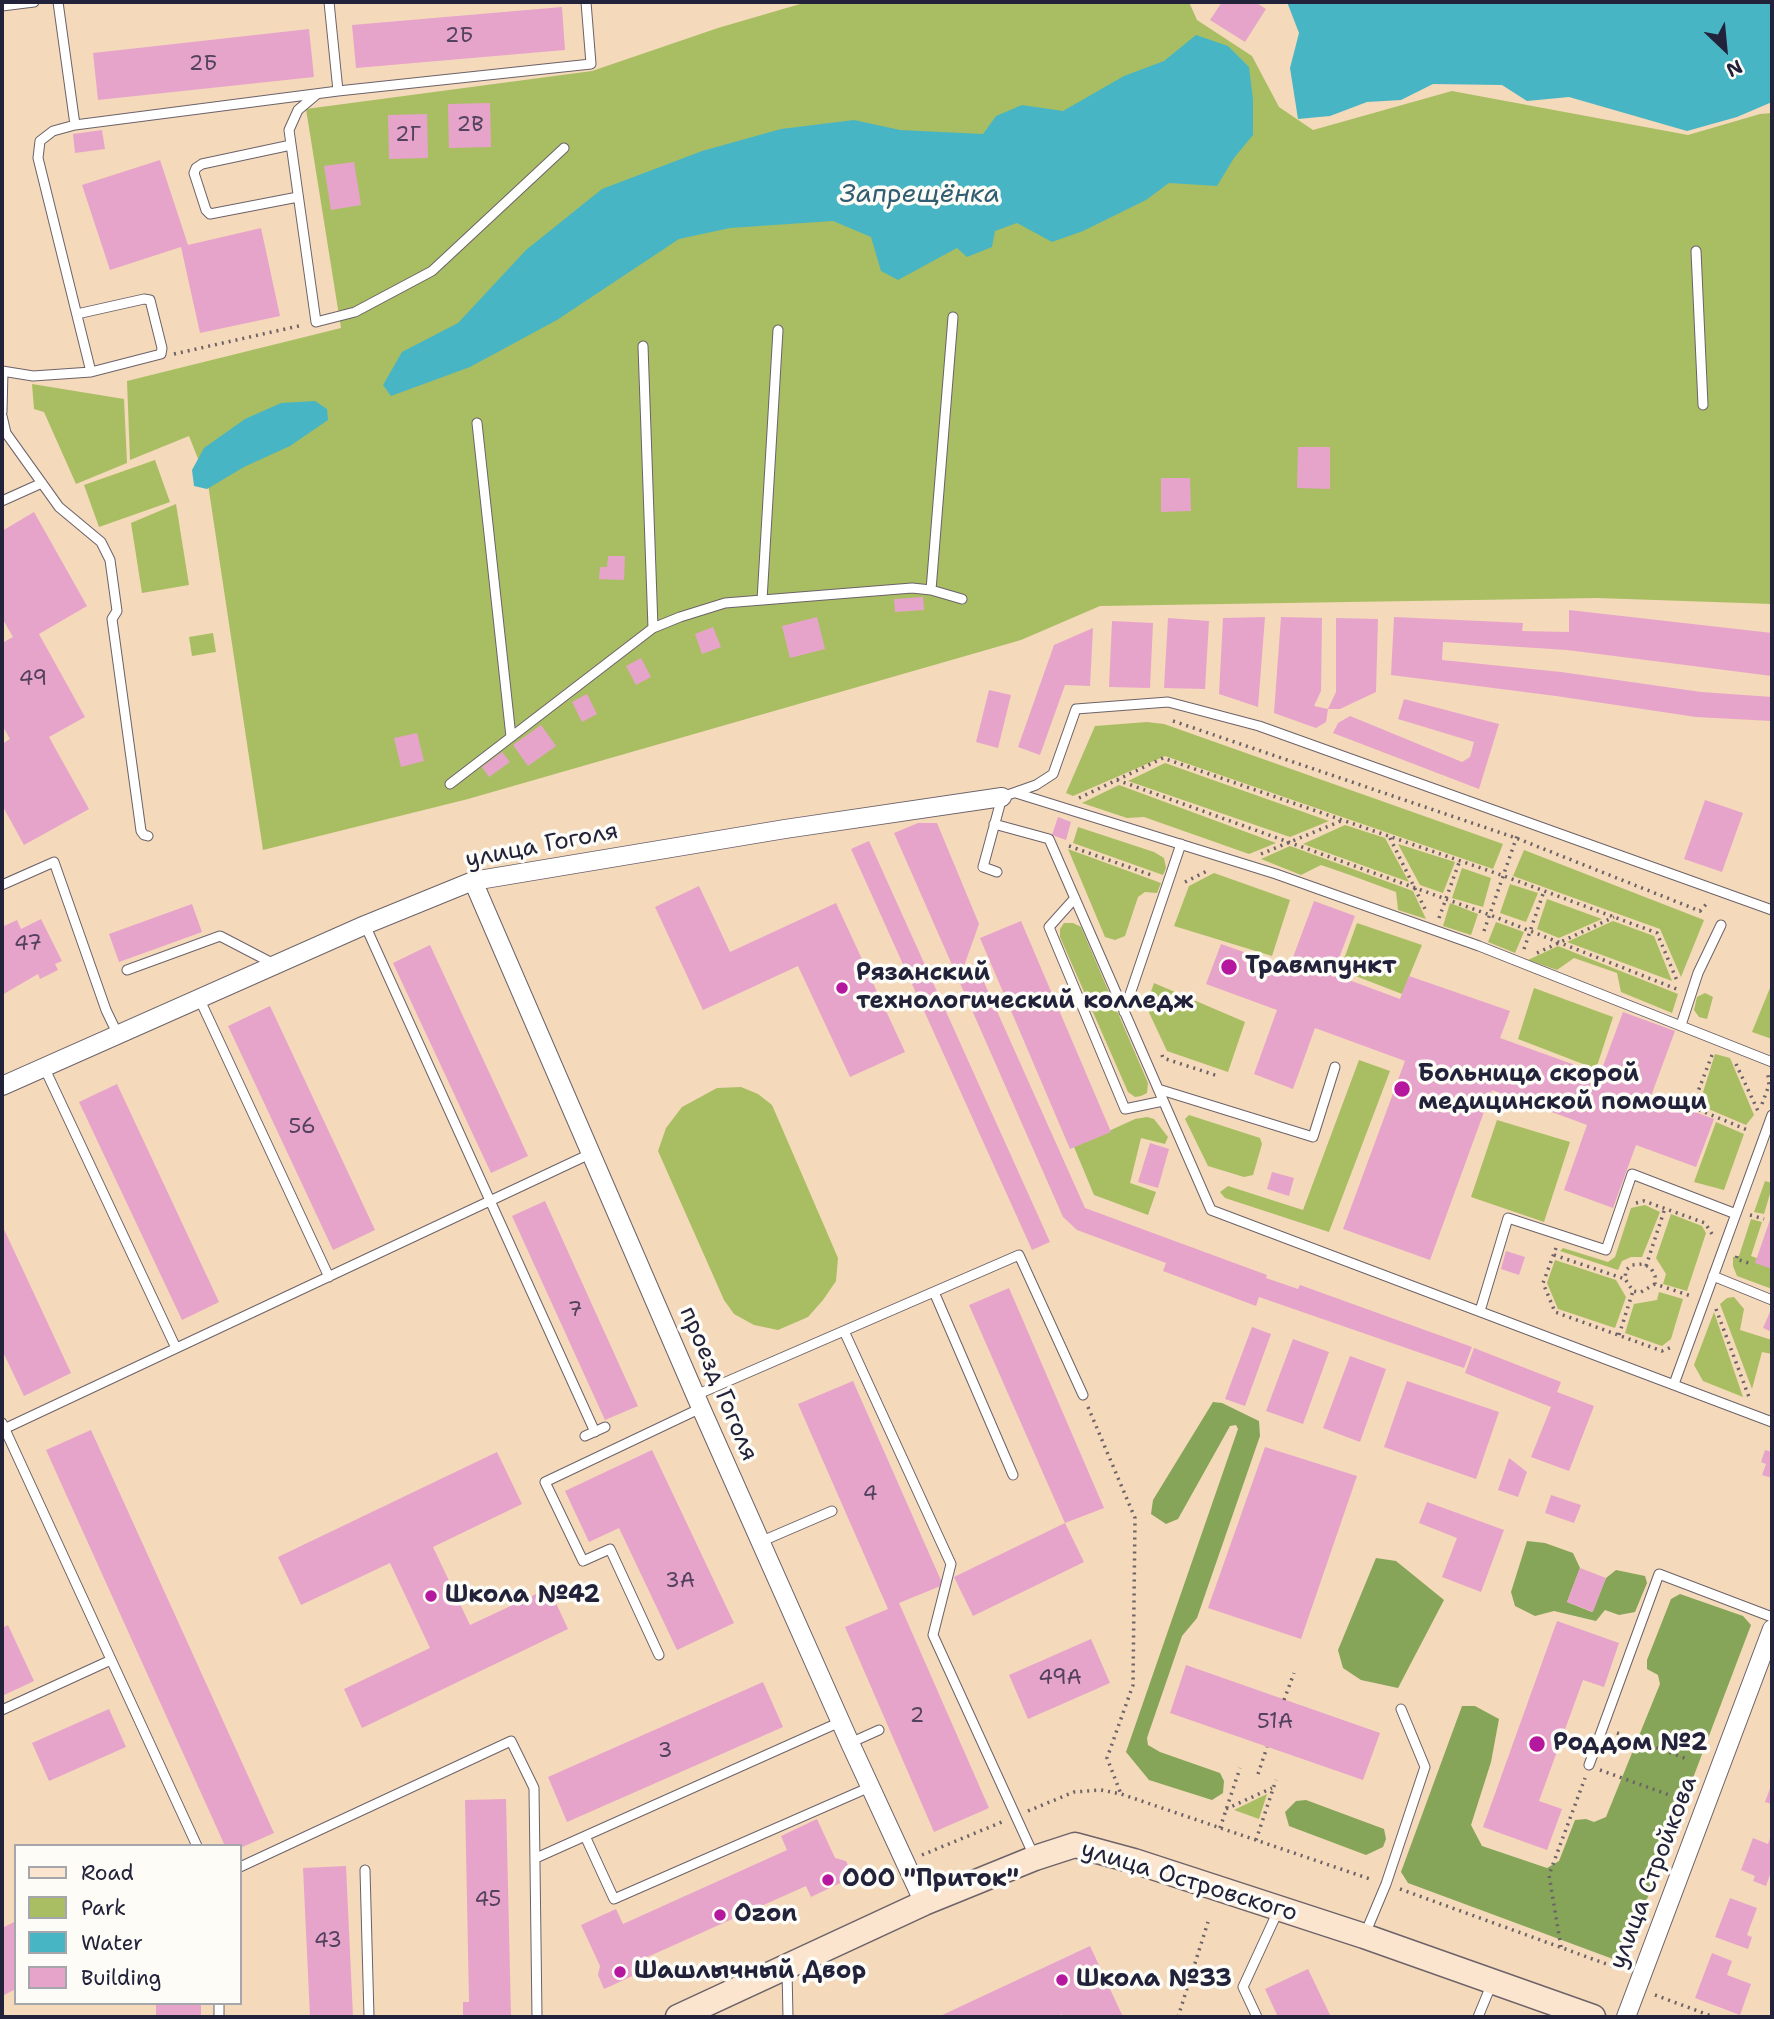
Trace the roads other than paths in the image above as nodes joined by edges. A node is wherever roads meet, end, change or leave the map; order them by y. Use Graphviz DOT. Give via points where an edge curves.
graph roads {
  1 [pos="34,2"];
  2 [pos="58,2"];
  3 [pos="329,2"];
  4 [pos="586,2"];
  5 [pos="2,6"];
  6 [pos="338,91"];
  7 [pos="318,93"];
  8 [pos="75,125"];
  9 [pos="291,145"];
  10 [pos="564,148"];
  11 [pos="298,197"];
  12 [pos="1696,251"];
  13 [pos="77,314"];
  14 [pos="953,317"];
  15 [pos="778,330"];
  16 [pos="643,346"];
  17 [pos="2,371"];
  18 [pos="92,372"];
  19 [pos="1703,405"];
  20 [pos="2,414"];
  21 [pos="477,423"];
  22 [pos="42,483"];
  23 [pos="2,501"];
  24 [pos="931,590"];
  25 [pos="962,599"];
  26 [pos="762,600"];
  27 [pos="653,628"];
  28 [pos="510,737"];
  29 [pos="450,785"];
  30 [pos="1008,794"];
  31 [pos="994,824"];
  32 [pos="148,836"];
  33 [pos="1181,844"];
  34 [pos="997,872"];
  35 [pos="473,881"];
  36 [pos="2,885"];
  37 [pos="1075,898"];
  38 [pos="1772,910"];
  39 [pos="365,925"];
  40 [pos="1721,925"];
  41 [pos="275,965"];
  42 [pos="127,970"];
  43 [pos="199,998"];
  44 [pos="1124,1012"];
  45 [pos="1681,1025"];
  46 [pos="118,1035"];
  47 [pos="1772,1062"];
  48 [pos="44,1067"];
  49 [pos="1335,1067"];
  50 [pos="2,1086"];
  51 [pos="1158,1089"];
  52 [pos="1163,1101"];
  53 [pos="1772,1115"];
  54 [pos="592,1153"];
  55 [pos="490,1201"];
  56 [pos="1736,1214"];
  57 [pos="1713,1276"];
  58 [pos="329,1277"];
  59 [pos="934,1292"];
  60 [pos="1772,1300"];
  61 [pos="1480,1311"];
  62 [pos="844,1331"];
  63 [pos="176,1348"];
  64 [pos="1674,1384"];
  65 [pos="1083,1395"];
  66 [pos="698,1402"];
  67 [pos="1772,1422"];
  68 [pos="3,1426"];
  69 [pos="605,1427"];
  70 [pos="595,1432"];
  71 [pos="584,1436"];
  72 [pos="1013,1475"];
  73 [pos="832,1511"];
  74 [pos="760,1542"];
  75 [pos="1772,1617"];
  76 [pos="1772,1629"];
  77 [pos="659,1655"];
  78 [pos="111,1660"];
  79 [pos="1401,1709"];
  80 [pos="2,1710"];
  81 [pos="840,1722"];
  82 [pos="879,1730"];
  83 [pos="850,1743"];
  84 [pos="1589,1765"];
  85 [pos="870,1787"];
  86 [pos="585,1836"];
  87 [pos="196,1844"];
  88 [pos="536,1858"];
  89 [pos="1035,1858"];
  90 [pos="242,1866"];
  91 [pos="365,1870"];
  92 [pos="924,1903"];
  93 [pos="1279,1909"];
  94 [pos="1364,1936"];
  95 [pos="787,1965"];
  96 [pos="1493,1981"];
  97 [pos="369,2017"];
  98 [pos="537,2017"];
  99 [pos="678,2017"];
  100 [pos="788,2017"];
  101 [pos="1257,2017"];
  102 [pos="1478,2017"];
  103 [pos="1593,2017"];
  104 [pos="1626,2017"];
  1 -- 5 [label="lane"];
  2 -- 8 [label="lane"];
  3 -- 6 [label="lane"];
  4 -- 6 [label="lane" via="591,64"];
  6 -- 7 [label="lane"];
  7 -- 8 [label="lane"];
  7 -- 9 [label="lane" via="298,110 289,130"];
  8 -- 13 [label="lane" via="53,131 40,141 38,158"];
  9 -- 11 [label="lane"];
  9 -- 11 [label="lane" via="202,164 194,173 210,214"];
  10 -- 11 [label="lane" via="432,271 355,312 316,322"];
  12 -- 19 [label="lane"];
  13 -- 18 [label="lane"];
  13 -- 18 [label="lane" via="150,300 161,354"];
  14 -- 24 [label="lane"];
  15 -- 26 [label="lane"];
  16 -- 27 [label="lane"];
  17 -- 18 [label="lane" via="33,376"];
  17 -- 20 [label="lane"];
  20 -- 22 [label="lane" via="6,433"];
  21 -- 28 [label="lane"];
  22 -- 23 [label="lane"];
  22 -- 32 [label="lane" via="59,507 101,542 110,560 117,611 111,619 141,831"];
  24 -- 25 [label="lane"];
  24 -- 26 [label="lane"];
  26 -- 27 [label="lane" via="724,603"];
  27 -- 28 [label="lane"];
  28 -- 29 [label="lane"];
  30 -- 31 [label="lane"];
  30 -- 33 [label="lane"];
  30 -- 35 [label="street, улица Гоголя"];
  30 -- 38 [label="lane" via="1053,774 1076,709 1168,702 1259,726"];
  31 -- 34 [label="lane" via="983,867"];
  31 -- 37 [label="lane" via="1049,839"];
  33 -- 44 [label="lane"];
  33 -- 45 [label="lane" via="1479,946"];
  35 -- 39 [label="street, улица Гоголя"];
  35 -- 54 [label="street, проезд Гоголя"];
  36 -- 46 [label="lane" via="54,862"];
  37 -- 44 [label="lane"];
  37 -- 52 [label="lane" via="1049,928 1125,1109"];
  39 -- 41 [label="street, улица Гоголя"];
  39 -- 55 [label="lane"];
  40 -- 45 [label="lane"];
  41 -- 42 [label="lane" via="220,936"];
  41 -- 43 [label="street, улица Гоголя"];
  43 -- 46 [label="street, улица Гоголя"];
  43 -- 58 [label="lane"];
  44 -- 51 [label="lane"];
  45 -- 47 [label="lane"];
  46 -- 48 [label="street, улица Гоголя"];
  48 -- 50 [label="street, улица Гоголя"];
  48 -- 63 [label="lane"];
  49 -- 51 [label="lane" via="1313,1136"];
  51 -- 52 [label="lane"];
  52 -- 61 [label="lane" via="1211,1210"];
  53 -- 56 [label="lane"];
  54 -- 55 [label="lane"];
  54 -- 66 [label="street, проезд Гоголя"];
  55 -- 58 [label="lane"];
  55 -- 70 [label="lane"];
  56 -- 57 [label="lane"];
  56 -- 61 [label="lane" via="1632,1174 1606,1250 1508,1218"];
  57 -- 60 [label="lane"];
  57 -- 64 [label="lane"];
  58 -- 63 [label="lane"];
  59 -- 62 [label="lane"];
  59 -- 65 [label="lane" via="1019,1255"];
  59 -- 72 [label="lane"];
  61 -- 64 [label="lane"];
  62 -- 66 [label="lane"];
  62 -- 89 [label="lane" via="951,1564 933,1635"];
  63 -- 68 [label="lane"];
  64 -- 67 [label="lane"];
  66 -- 74 [label="street, проезд Гоголя"];
  66 -- 77 [label="lane" via="545,1482 583,1561 610,1549"];
  68 -- 78 [label="lane"];
  69 -- 70 [label="lane"];
  70 -- 71 [label="lane"];
  73 -- 74 [label="lane"];
  74 -- 81 [label="street, проезд Гоголя"];
  75 -- 84 [label="lane" via="1659,1574"];
  76 -- 104 [label="street, улица Стройкова"];
  78 -- 80 [label="lane"];
  78 -- 87 [label="lane"];
  79 -- 94 [label="lane" via="1425,1767"];
  81 -- 83 [label="street, проезд Гоголя"];
  81 -- 86 [label="lane"];
  82 -- 83 [label="lane"];
  83 -- 85 [label="street, проезд Гоголя"];
  85 -- 86 [label="lane" via="614,1899"];
  85 -- 92 [label="street, проезд Гоголя"];
  86 -- 88 [label="lane"];
  88 -- 90 [label="lane" via="534,1788 512,1741"];
  88 -- 98 [label="lane"];
  89 -- 92 [label="street, улица Островского"];
  89 -- 93 [label="street, улица Островского" via="1075,1845"];
  91 -- 97 [label="lane"];
  92 -- 95 [label="street, улица Островского"];
  93 -- 94 [label="street, улица Островского"];
  93 -- 101 [label="lane" via="1242,1987"];
  94 -- 96 [label="street, улица Островского"];
  95 -- 99 [label="street, улица Островского"];
  95 -- 100 [label="lane"];
  96 -- 102 [label="lane"];
  96 -- 103 [label="street, улица Островского"];
}
